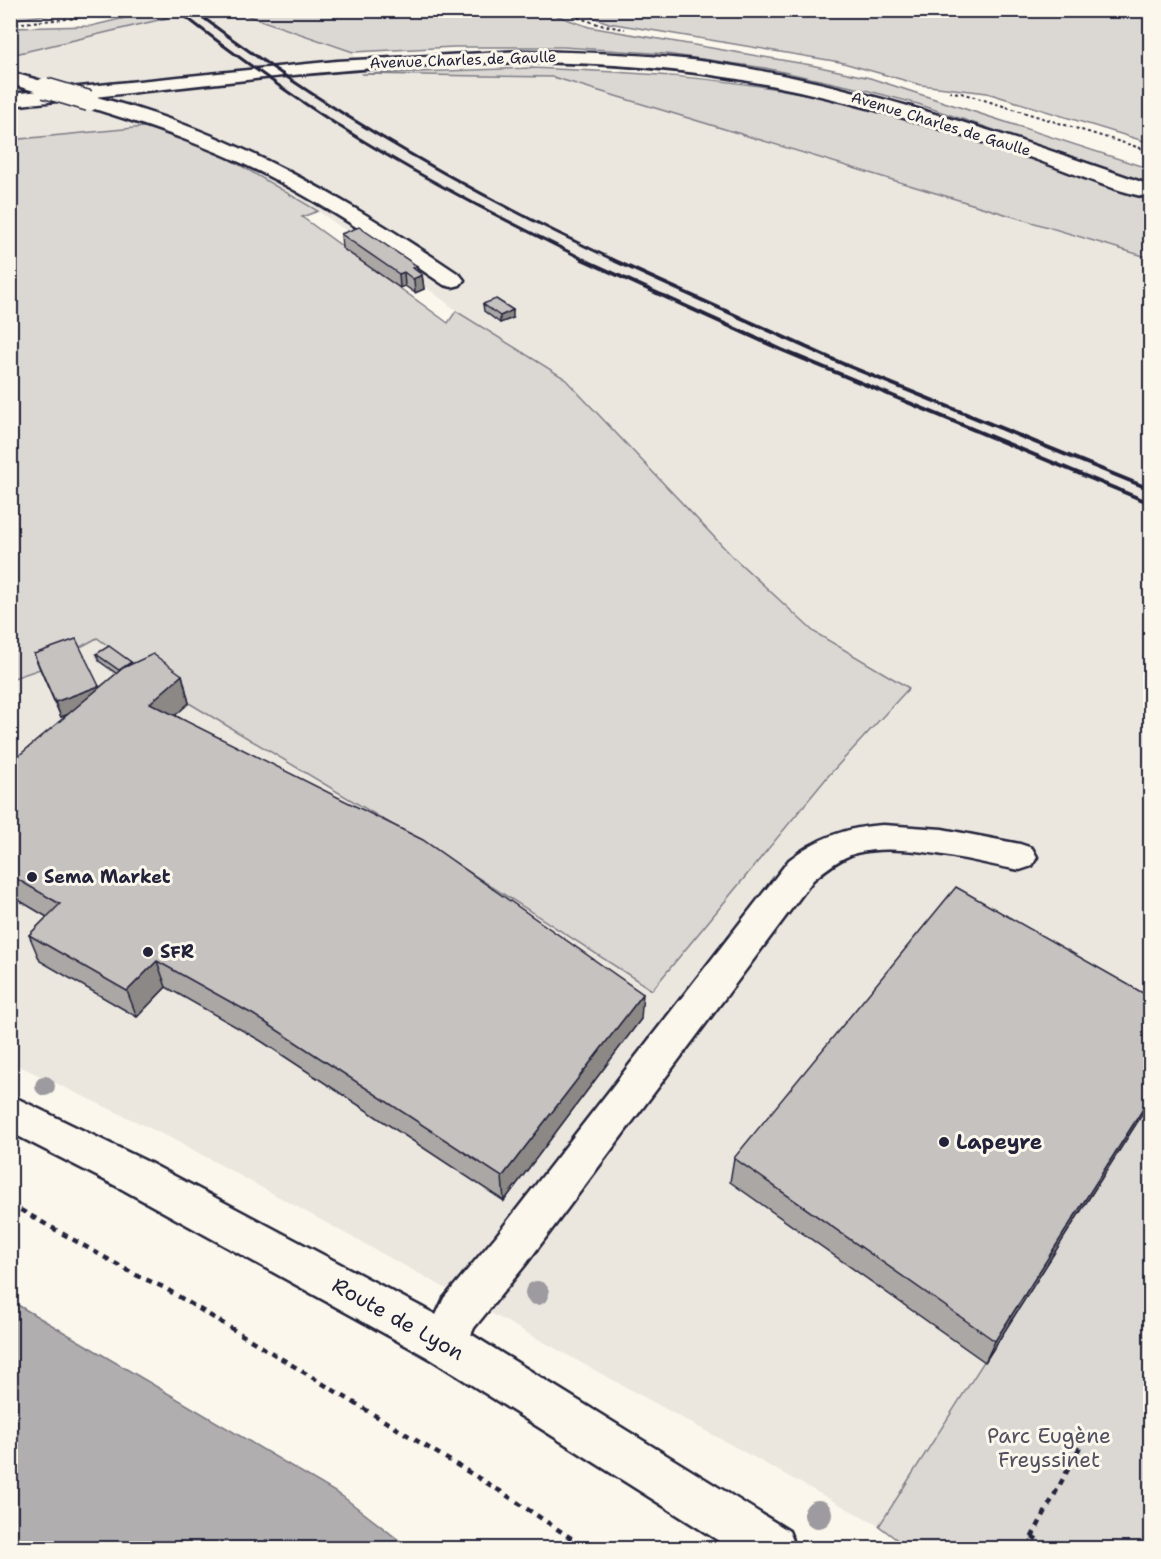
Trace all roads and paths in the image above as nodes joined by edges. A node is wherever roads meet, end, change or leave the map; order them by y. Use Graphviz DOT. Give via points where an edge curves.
graph roads {
  1 [pos="120,10"];
  2 [pos="10,24"];
  3 [pos="10,78"];
  4 [pos="938,92"];
  5 [pos="10,100"];
  6 [pos="1150,151"];
  7 [pos="1150,192"];
  8 [pos="452,280"];
  9 [pos="1020,857"];
  10 [pos="10,1112"];
  11 [pos="10,1204"];
  12 [pos="445,1343"];
  13 [pos="1081,1445"];
  14 [pos="1032,1536"];
  15 [pos="586,1548"];
  16 [pos="772,1548"];
  17 [pos="1026,1548"];
  18 [pos="1049,1548"];
  1 -- 2 [label="path"];
  3 -- 8 [label="main road, bridge" via="188,134 280,174"];
  4 -- 6 [label="path" via="961,93"];
  5 -- 7 [label="main road, Avenue Charles de Gaulle" via="424,58 563,56 655,62 762,76 873,101"];
  9 -- 12 [label="main road" via="914,839 861,839 820,854 801,870 512,1250 459,1313"];
  10 -- 12 [label="main road, Route de Lyon"];
  11 -- 15 [label="path" via="163,1287 500,1491"];
  12 -- 16 [label="main road, Route de Lyon"];
  13 -- 14 [label="path"];
  14 -- 17 [label="path"];
  14 -- 18 [label="path"];
}
